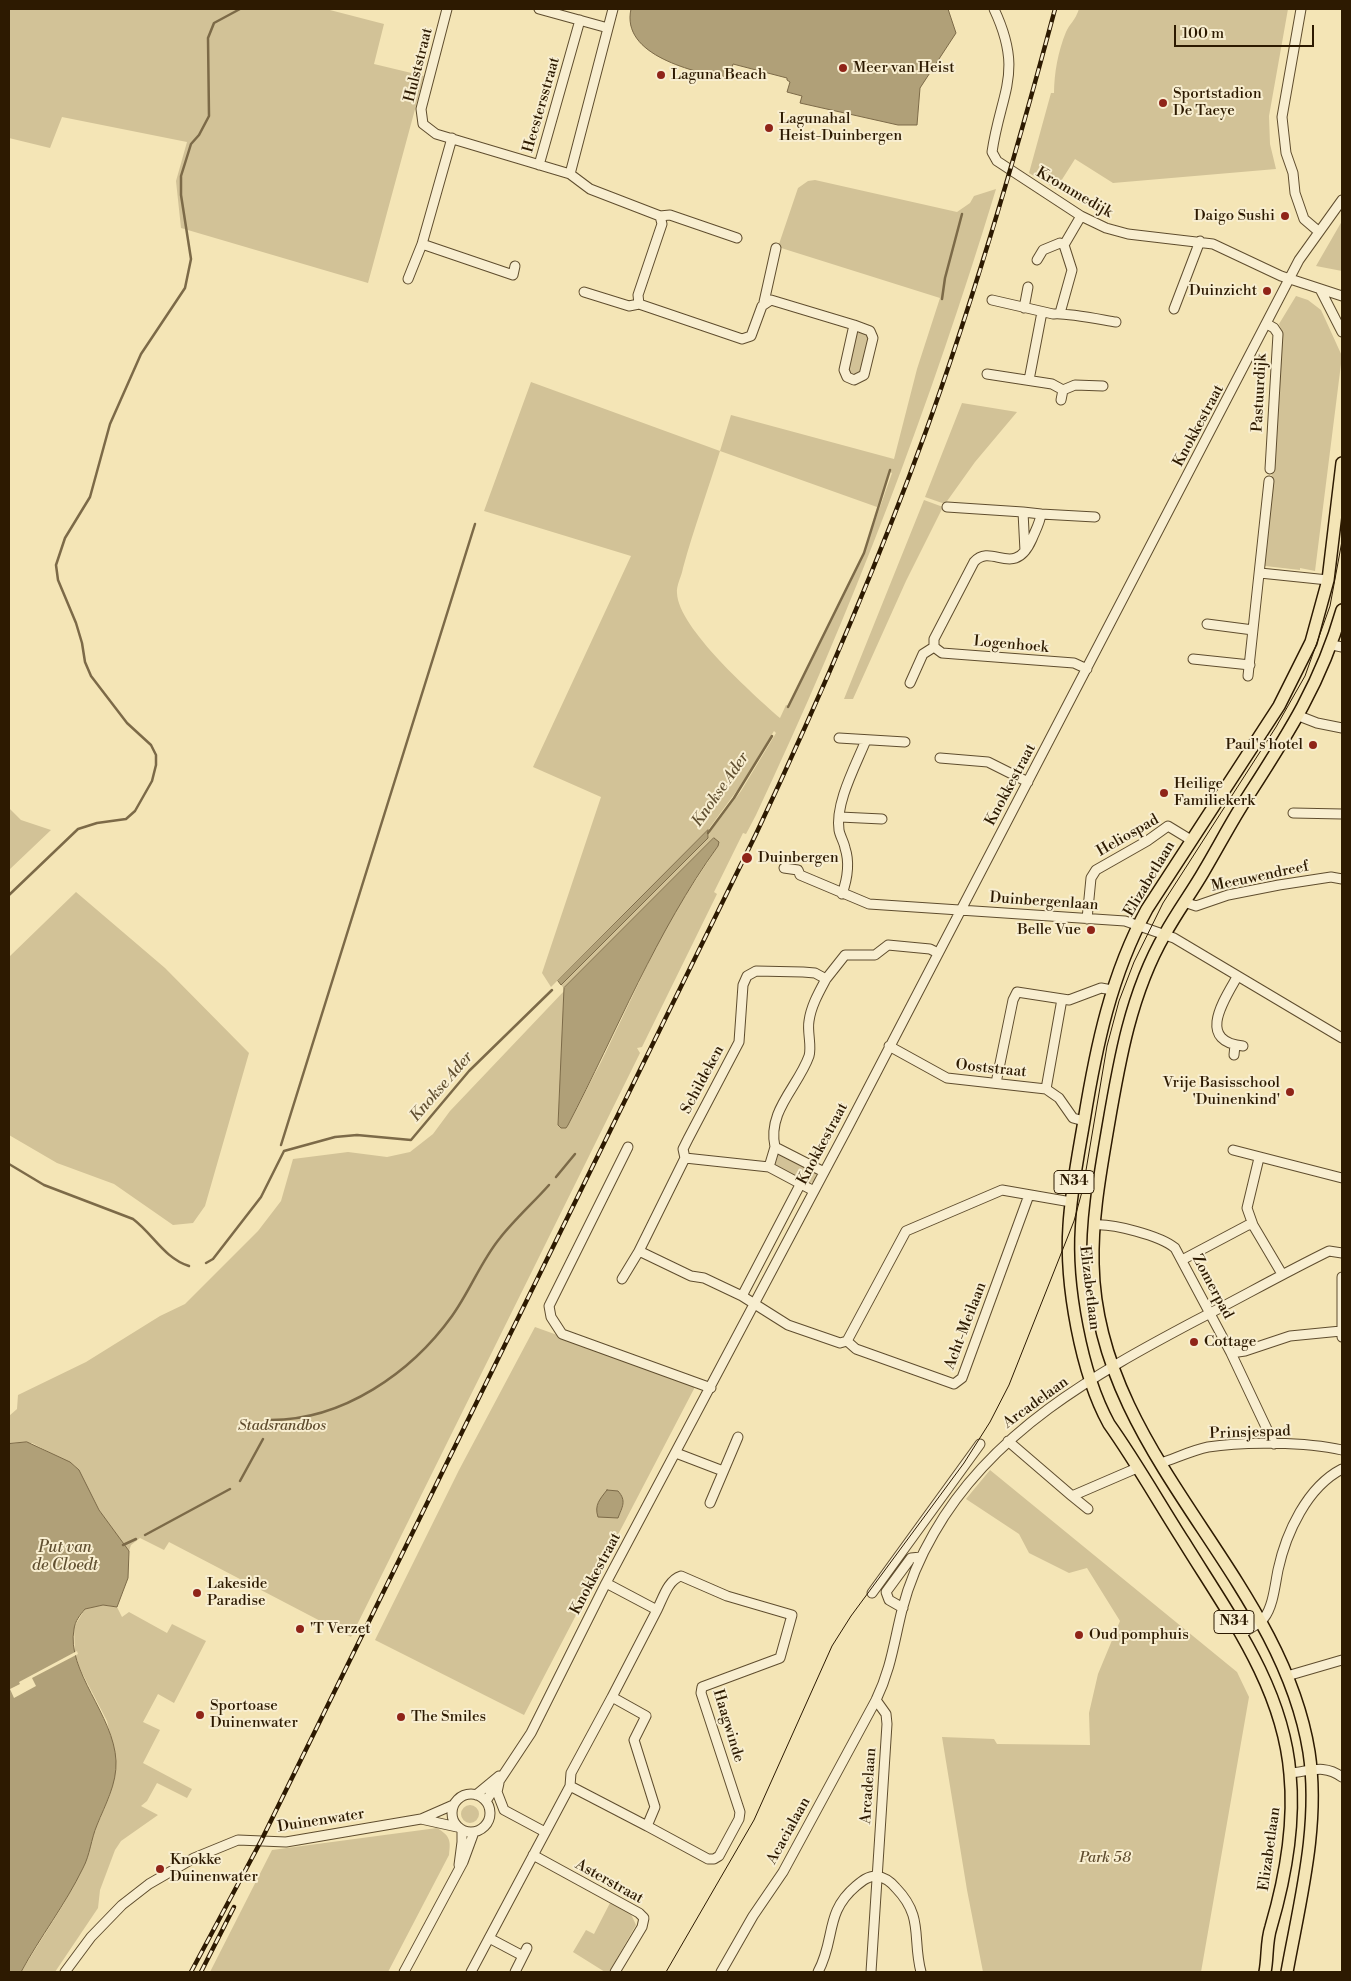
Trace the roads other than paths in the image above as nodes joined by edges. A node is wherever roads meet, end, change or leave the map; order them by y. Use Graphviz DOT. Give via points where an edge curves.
graph roads {
  1 [pos="447,9"];
  2 [pos="539,9"];
  3 [pos="613,9"];
  4 [pos="994,9"];
  5 [pos="1301,9"];
  6 [pos="580,20"];
  7 [pos="608,28"];
  8 [pos="452,138"];
  9 [pos="539,165"];
  10 [pos="570,174"];
  11 [pos="1342,200"];
  12 [pos="660,216"];
  13 [pos="1082,216"];
  14 [pos="1318,231"];
  15 [pos="737,238"];
  16 [pos="1200,241"];
  17 [pos="422,244"];
  18 [pos="1064,245"];
  19 [pos="776,248"];
  20 [pos="1037,260"];
  21 [pos="516,266"];
  22 [pos="408,279"];
  23 [pos="1290,279"];
  24 [pos="1028,287"];
  25 [pos="1320,290"];
  26 [pos="584,292"];
  27 [pos="1342,296"];
  28 [pos="992,300"];
  29 [pos="764,302"];
  30 [pos="639,304"];
  31 [pos="1024,308"];
  32 [pos="1174,309"];
  33 [pos="1042,312"];
  34 [pos="1060,313"];
  35 [pos="1116,322"];
  36 [pos="1267,324"];
  37 [pos="854,325"];
  38 [pos="1342,332"];
  39 [pos="987,374"];
  40 [pos="1029,380"];
  41 [pos="1103,386"];
  42 [pos="1062,390"];
  43 [pos="1061,400"];
  44 [pos="1342,463"];
  45 [pos="1270,469"];
  46 [pos="1269,480"];
  47 [pos="947,507"];
  48 [pos="1023,512"];
  49 [pos="1041,514"];
  50 [pos="1095,518"];
  51 [pos="1339,518"];
  52 [pos="1025,551"];
  53 [pos="1260,573"];
  54 [pos="1328,580"];
  55 [pos="1342,610"];
  56 [pos="1207,624"];
  57 [pos="1253,630"];
  58 [pos="1337,646"];
  59 [pos="934,647"];
  60 [pos="1193,660"];
  61 [pos="1250,665"];
  62 [pos="1087,669"];
  63 [pos="1248,676"];
  64 [pos="910,683"];
  65 [pos="1299,716"];
  66 [pos="1342,728"];
  67 [pos="838,738"];
  68 [pos="866,740"];
  69 [pos="905,742"];
  70 [pos="940,758"];
  71 [pos="1028,782"];
  72 [pos="1293,813"];
  73 [pos="1342,814"];
  74 [pos="840,817"];
  75 [pos="882,819"];
  76 [pos="1191,840"];
  77 [pos="784,868"];
  78 [pos="1342,879"];
  79 [pos="842,894"];
  80 [pos="1184,902"];
  81 [pos="960,910"];
  82 [pos="1087,918"];
  83 [pos="1138,926"];
  84 [pos="1164,935"];
  85 [pos="938,953"];
  86 [pos="1237,977"];
  87 [pos="826,979"];
  88 [pos="1112,990"];
  89 [pos="1062,999"];
  90 [pos="1342,1038"];
  91 [pos="889,1046"];
  92 [pos="1234,1055"];
  93 [pos="996,1083"];
  94 [pos="1046,1089"];
  95 [pos="1084,1120"];
  96 [pos="775,1146"];
  97 [pos="628,1147"];
  98 [pos="1232,1150"];
  99 [pos="685,1158"];
  100 [pos="1258,1158"];
  101 [pos="769,1167"];
  102 [pos="824,1172"];
  103 [pos="1342,1178"];
  104 [pos="801,1183"];
  105 [pos="814,1191"];
  106 [pos="1029,1195"];
  107 [pos="1071,1202"];
  108 [pos="1094,1225"];
  109 [pos="1253,1225"];
  110 [pos="639,1252"];
  111 [pos="1342,1253"];
  112 [pos="1182,1260"];
  113 [pos="1282,1274"];
  114 [pos="1342,1277"];
  115 [pos="622,1279"];
  116 [pos="742,1296"];
  117 [pos="756,1303"];
  118 [pos="1210,1313"];
  119 [pos="1342,1334"];
  120 [pos="847,1341"];
  121 [pos="1231,1353"];
  122 [pos="1111,1366"];
  123 [pos="1091,1380"];
  124 [pos="711,1388"];
  125 [pos="738,1437"];
  126 [pos="1008,1441"];
  127 [pos="980,1444"];
  128 [pos="1274,1444"];
  129 [pos="1342,1450"];
  130 [pos="676,1453"];
  131 [pos="1161,1463"];
  132 [pos="966,1464"];
  133 [pos="1137,1468"];
  134 [pos="1342,1469"];
  135 [pos="724,1471"];
  136 [pos="978,1471"];
  137 [pos="1072,1496"];
  138 [pos="710,1503"];
  139 [pos="1088,1510"];
  140 [pos="921,1557"];
  141 [pos="606,1583"];
  142 [pos="872,1593"];
  143 [pos="903,1608"];
  144 [pos="657,1610"];
  145 [pos="1260,1621"];
  146 [pos="1242,1634"];
  147 [pos="1342,1660"];
  148 [pos="1286,1676"];
  149 [pos="612,1697"];
  150 [pos="876,1700"];
  151 [pos="1311,1770"];
  152 [pos="503,1773"];
  153 [pos="1290,1773"];
  154 [pos="1342,1777"];
  155 [pos="570,1786"];
  156 [pos="476,1795"];
  157 [pos="486,1801"];
  158 [pos="453,1805"];
  159 [pos="504,1810"];
  160 [pos="490,1817"];
  161 [pos="421,1819"];
  162 [pos="647,1826"];
  163 [pos="459,1829"];
  164 [pos="474,1832"];
  165 [pos="545,1832"];
  166 [pos="532,1855"];
  167 [pos="458,1873"];
  168 [pos="876,1876"];
  169 [pos="489,1938"];
  170 [pos="65,1972"];
  171 [pos="404,1972"];
  172 [pos="471,1972"];
  173 [pos="515,1972"];
  174 [pos="615,1972"];
  175 [pos="721,1972"];
  176 [pos="818,1972"];
  177 [pos="871,1972"];
  178 [pos="921,1972"];
  179 [pos="1265,1972"];
  180 [pos="1287,1972"];
  1 -- 8 [label="street, Hulststraat" via="420,118 427,129"];
  2 -- 6 [label="street"];
  3 -- 7 [label="street"];
  4 -- 13 [label="street, Krommedijk" via="1007,44 1009,66 993,156"];
  5 -- 14 [label="street" via="1282,117 1283,134 1304,220"];
  6 -- 7 [label="street"];
  6 -- 9 [label="street, Heestersstraat"];
  7 -- 10 [label="street"];
  8 -- 9 [label="street, Hulststraat"];
  8 -- 17 [label="street"];
  9 -- 10 [label="street, Heestersstraat"];
  10 -- 12 [label="street" via="590,189"];
  11 -- 14 [label="street, Knokkestraat"];
  12 -- 15 [label="street" via="670,215"];
  12 -- 30 [label="street" via="662,224 638,295"];
  13 -- 16 [label="street, Krommedijk" via="1128,234"];
  13 -- 18 [label="street"];
  14 -- 23 [label="street, Knokkestraat"];
  16 -- 23 [label="street, Krommedijk" via="1225,248"];
  16 -- 32 [label="street"];
  17 -- 21 [label="street" via="513,275"];
  17 -- 22 [label="street"];
  18 -- 20 [label="street" via="1060,243 1043,250"];
  18 -- 34 [label="street" via="1072,270"];
  19 -- 29 [label="street"];
  23 -- 25 [label="street, Krommedijk"];
  23 -- 36 [label="street, Knokkestraat"];
  24 -- 31 [label="street"];
  25 -- 27 [label="street, Krommedijk"];
  25 -- 38 [label="street"];
  26 -- 30 [label="street" via="629,306"];
  28 -- 31 [label="street"];
  29 -- 30 [label="street" via="754,332 747,338"];
  29 -- 37 [label="street" via="776,301"];
  31 -- 33 [label="street"];
  33 -- 34 [label="street"];
  33 -- 40 [label="street"];
  34 -- 35 [label="street"];
  36 -- 45 [label="street, Pastuurdijk" via="1278,334"];
  36 -- 62 [label="street, Knokkestraat"];
  37 -- 37 [label="street" via="870,331 873,338 864,375 854,380 847,377 844,370"];
  39 -- 40 [label="street"];
  40 -- 42 [label="street" via="1052,384"];
  41 -- 42 [label="street" via="1075,384"];
  42 -- 43 [label="street"];
  44 -- 51 [label="main road, Elizabetlaan / N34"];
  46 -- 53 [label="street"];
  47 -- 48 [label="street"];
  48 -- 49 [label="street"];
  48 -- 52 [label="street"];
  49 -- 50 [label="street"];
  49 -- 52 [label="street"];
  51 -- 54 [label="main road, Elizabetlaan / N34"];
  52 -- 59 [label="street" via="1022,557 1015,559 978,557 934,639"];
  53 -- 54 [label="street"];
  53 -- 57 [label="street"];
  54 -- 76 [label="main road, Elizabetlaan / N34" via="1311,642 1296,675"];
  55 -- 58 [label="main road, Elizabetlaan / N34"];
  56 -- 57 [label="street"];
  57 -- 61 [label="street"];
  58 -- 65 [label="main road, Elizabetlaan / N34"];
  59 -- 62 [label="street, Logenhoek" via="942,653 1074,663"];
  59 -- 64 [label="street" via="920,659"];
  60 -- 61 [label="street"];
  61 -- 63 [label="street"];
  62 -- 71 [label="street, Knokkestraat"];
  65 -- 66 [label="street" via="1317,724"];
  65 -- 80 [label="main road, Elizabetlaan / N34"];
  67 -- 68 [label="street"];
  68 -- 69 [label="street"];
  68 -- 74 [label="street" via="844,796"];
  70 -- 71 [label="street" via="988,762"];
  71 -- 81 [label="street, Knokkestraat"];
  72 -- 73 [label="street"];
  74 -- 75 [label="street"];
  74 -- 79 [label="street" via="839,830 848,867"];
  76 -- 82 [label="street, Heliospad" via="1168,826 1096,870 1090,885"];
  76 -- 83 [label="main road, Elizabetlaan / N34"];
  77 -- 79 [label="street, Duinbergenlaan" via="798,870 800,875"];
  78 -- 80 [label="street, Meeuwendreef" via="1331,877 1279,885 1228,895 1196,906"];
  79 -- 81 [label="street, Duinbergenlaan" via="869,904"];
  80 -- 84 [label="main road, Elizabetlaan / N34"];
  81 -- 82 [label="street, Duinbergenlaan"];
  81 -- 85 [label="street, Knokkestraat"];
  82 -- 83 [label="street, Duinbergenlaan" via="1125,921"];
  83 -- 84 [label="street, Duinbergenlaan"];
  83 -- 88 [label="main road, Elizabetlaan / N34"];
  84 -- 86 [label="street, Duinbergenlaan"];
  84 -- 108 [label="main road, Elizabetlaan / N34" via="1142,986 1122,1050"];
  85 -- 87 [label="street" via="930,949 888,945 875,955 846,955"];
  85 -- 91 [label="street, Knokkestraat"];
  86 -- 90 [label="street, Duinbergenlaan"];
  86 -- 92 [label="street" via="1216,1021 1220,1036 1239,1045"];
  87 -- 96 [label="street" via="812,1008 809,1054 774,1121 772,1136"];
  87 -- 99 [label="street, Schildeken" via="815,973 803,972 756,971 747,976 743,985 739,1042 688,1139"];
  88 -- 89 [label="street" via="1101,988 1069,1000"];
  88 -- 95 [label="main road, Elizabetlaan / N34" via="1098,1040"];
  89 -- 93 [label="street" via="1014,994"];
  89 -- 94 [label="street"];
  91 -- 93 [label="street, Ooststraat" via="947,1078"];
  91 -- 102 [label="street, Knokkestraat"];
  93 -- 94 [label="street, Ooststraat"];
  94 -- 95 [label="street, Ooststraat" via="1058,1098 1073,1118"];
  95 -- 107 [label="main road, Elizabetlaan / N34"];
  96 -- 101 [label="street"];
  96 -- 102 [label="street"];
  97 -- 124 [label="street" via="549,1306 551,1317 562,1334"];
  98 -- 100 [label="street"];
  99 -- 101 [label="street"];
  99 -- 110 [label="street, Schildeken"];
  100 -- 103 [label="street"];
  100 -- 109 [label="street" via="1247,1208"];
  101 -- 104 [label="street"];
  102 -- 105 [label="street, Knokkestraat"];
  104 -- 105 [label="street"];
  104 -- 116 [label="street, Knokkestraat"];
  105 -- 117 [label="street, Knokkestraat"];
  106 -- 107 [label="street"];
  106 -- 120 [label="street" via="1002,1190 906,1231"];
  106 -- 120 [label="street, Acht-Meilaan" via="958,1382 951,1384 899,1365 856,1349"];
  107 -- 123 [label="main road, Elizabetlaan / N34" via="1068,1239 1070,1279"];
  108 -- 112 [label="street, Zomerpad" via="1107,1225 1169,1243"];
  108 -- 122 [label="main road, Elizabetlaan / N34" via="1094,1287"];
  109 -- 112 [label="street"];
  109 -- 113 [label="street"];
  110 -- 115 [label="street, Schildeken"];
  110 -- 116 [label="street"];
  111 -- 113 [label="street, Arcadelaan" via="1329,1251"];
  112 -- 118 [label="street, Zomerpad"];
  113 -- 118 [label="street, Arcadelaan"];
  114 -- 119 [label="street"];
  116 -- 117 [label="street"];
  117 -- 120 [label="street, Acht-Meilaan" via="788,1325 840,1343"];
  117 -- 124 [label="street, Knokkestraat"];
  118 -- 121 [label="street, Zomerpad"];
  118 -- 122 [label="street, Arcadelaan"];
  119 -- 121 [label="street" via="1290,1336 1245,1352"];
  121 -- 128 [label="street, Zomerpad"];
  122 -- 123 [label="street, Arcadelaan"];
  122 -- 131 [label="main road, Elizabetlaan / N34" via="1128,1408"];
  123 -- 126 [label="street, Arcadelaan"];
  123 -- 133 [label="main road, Elizabetlaan / N34" via="1104,1415"];
  124 -- 130 [label="street, Knokkestraat"];
  125 -- 135 [label="street"];
  126 -- 136 [label="street, Arcadelaan"];
  126 -- 137 [label="street"];
  127 -- 132 [label="street"];
  128 -- 129 [label="street, Prinsjespad" via="1322,1445"];
  128 -- 131 [label="street, Prinsjespad" via="1206,1447"];
  130 -- 135 [label="street"];
  130 -- 141 [label="street, Knokkestraat"];
  131 -- 145 [label="main road, Elizabetlaan / N34"];
  132 -- 136 [label="street"];
  132 -- 142 [label="street"];
  133 -- 137 [label="street"];
  133 -- 146 [label="main road, Elizabetlaan / N34"];
  134 -- 145 [label="street" via="1329,1475 1300,1512 1286,1541 1265,1618"];
  135 -- 138 [label="street"];
  136 -- 140 [label="street, Arcadelaan"];
  137 -- 139 [label="street"];
  140 -- 143 [label="street, Arcadelaan"];
  140 -- 143 [label="street, Arcadelaan" via="911,1558 886,1592 889,1600"];
  141 -- 144 [label="street"];
  141 -- 152 [label="street, Knokkestraat" via="527,1739"];
  143 -- 150 [label="street, Arcadelaan" via="887,1676"];
  144 -- 149 [label="street, Haagwinde"];
  144 -- 162 [label="street, Haagwinde" via="671,1582 681,1576 727,1596 792,1615 780,1658 702,1686 701,1693 740,1812 719,1856 708,1859"];
  145 -- 146 [label="street"];
  145 -- 148 [label="main road, Elizabetlaan / N34"];
  146 -- 153 [label="main road, Elizabetlaan / N34" via="1275,1705"];
  147 -- 148 [label="street"];
  148 -- 151 [label="main road, Elizabetlaan / N34" via="1299,1710"];
  149 -- 155 [label="street, Haagwinde" via="571,1773"];
  149 -- 162 [label="street" via="646,1716 634,1740 655,1807"];
  150 -- 168 [label="street, Arcadelaan" via="886,1714 887,1724"];
  150 -- 175 [label="street, Acacialaan" via="784,1872 753,1916"];
  151 -- 153 [label="street"];
  151 -- 154 [label="street" via="1332,1770"];
  151 -- 180 [label="main road, Elizabetlaan / N34" via="1310,1837"];
  152 -- 156 [label="street, Knokkestraat"];
  152 -- 157 [label="street, Knokkestraat"];
  152 -- 159 [label="street" via="497,1792"];
  153 -- 179 [label="main road, Elizabetlaan / N34" via="1291,1821"];
  155 -- 162 [label="street, Haagwinde"];
  155 -- 165 [label="street, Haagwinde"];
  156 -- 157 [label="street"];
  156 -- 158 [label="street" via="465,1795"];
  157 -- 160 [label="street"];
  158 -- 161 [label="street, Duinenwater"];
  158 -- 163 [label="street" via="452,1817"];
  159 -- 160 [label="street"];
  159 -- 165 [label="street"];
  160 -- 164 [label="street" via="484,1827"];
  161 -- 163 [label="street, Duinenwater"];
  161 -- 170 [label="street, Duinenwater" via="286,1842 238,1840 194,1858 149,1884 122,1905 86,1942"];
  163 -- 164 [label="street"];
  163 -- 167 [label="street" via="462,1842"];
  164 -- 167 [label="street"];
  165 -- 166 [label="street"];
  166 -- 169 [label="street"];
  166 -- 174 [label="street, Asterstraat" via="644,1918"];
  167 -- 171 [label="street"];
  168 -- 176 [label="street" via="863,1881 838,1906 832,1919 829,1946"];
  168 -- 177 [label="street, Arcadelaan"];
  168 -- 178 [label="street" via="892,1884 906,1898 914,1916"];
  169 -- 172 [label="street"];
  169 -- 173 [label="street" via="525,1952"];
}
